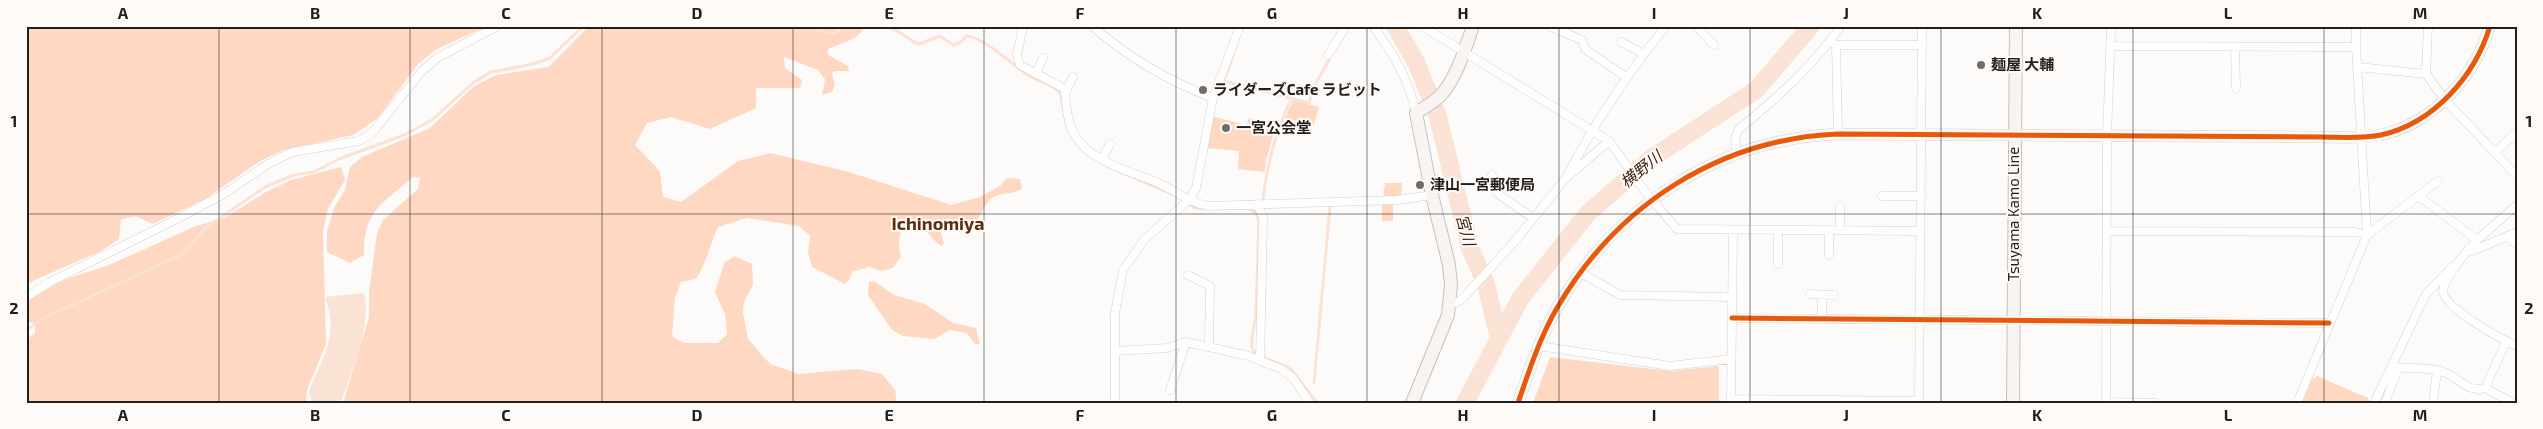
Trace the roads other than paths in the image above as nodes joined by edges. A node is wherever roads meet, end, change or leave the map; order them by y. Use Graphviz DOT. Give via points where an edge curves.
graph roads {
  1 [pos="498,26"];
  2 [pos="1023,26"];
  3 [pos="1092,26"];
  4 [pos="1240,26"];
  5 [pos="1346,26"];
  6 [pos="1373,26"];
  7 [pos="1422,26"];
  8 [pos="1473,26"];
  9 [pos="1549,26"];
  10 [pos="1666,26"];
  11 [pos="1696,26"];
  12 [pos="1841,26"];
  13 [pos="1922,26"];
  14 [pos="2016,26"];
  15 [pos="2111,26"];
  16 [pos="2356,26"];
  17 [pos="2428,26"];
  18 [pos="2490,26"];
  19 [pos="1620,42"];
  20 [pos="1833,43"];
  21 [pos="1714,45"];
  22 [pos="1922,45"];
  23 [pos="2110,46"];
  24 [pos="2236,47"];
  25 [pos="2356,47"];
  26 [pos="1464,52"];
  27 [pos="1644,54"];
  28 [pos="1328,55"];
  29 [pos="1043,58"];
  30 [pos="2358,67"];
  31 [pos="1036,74"];
  32 [pos="2426,74"];
  33 [pos="1073,78"];
  34 [pos="1626,78"];
  35 [pos="2236,88"];
  36 [pos="1065,93"];
  37 [pos="1213,98"];
  38 [pos="2446,100"];
  39 [pos="1421,110"];
  40 [pos="1592,128"];
  41 [pos="2517,132"];
  42 [pos="1838,134"];
  43 [pos="1921,135"];
  44 [pos="2015,136"];
  45 [pos="2107,136"];
  46 [pos="2362,136"];
  47 [pos="1110,144"];
  48 [pos="1611,144"];
  49 [pos="2495,152"];
  50 [pos="1737,153"];
  51 [pos="1102,158"];
  52 [pos="1492,175"];
  53 [pos="2517,176"];
  54 [pos="1566,178"];
  55 [pos="2438,181"];
  56 [pos="1432,195"];
  57 [pos="1882,196"];
  58 [pos="1921,196"];
  59 [pos="1649,197"];
  60 [pos="2420,197"];
  61 [pos="1187,201"];
  62 [pos="1257,204"];
  63 [pos="2517,205"];
  64 [pos="1840,206"];
  65 [pos="1533,218"];
  66 [pos="1732,230"];
  67 [pos="1778,230"];
  68 [pos="1829,230"];
  69 [pos="1840,230"];
  70 [pos="1920,231"];
  71 [pos="2108,231"];
  72 [pos="2517,232"];
  73 [pos="2367,235"];
  74 [pos="2508,237"];
  75 [pos="2477,240"];
  76 [pos="2517,245"];
  77 [pos="2468,249"];
  78 [pos="1829,255"];
  79 [pos="2458,261"];
  80 [pos="1778,264"];
  81 [pos="1581,273"];
  82 [pos="1188,275"];
  83 [pos="1810,294"];
  84 [pos="1822,294"];
  85 [pos="1833,294"];
  86 [pos="26,297"];
  87 [pos="1732,297"];
  88 [pos="1450,304"];
  89 [pos="1732,318"];
  90 [pos="1822,318"];
  91 [pos="1920,320"];
  92 [pos="2014,320"];
  93 [pos="2106,321"];
  94 [pos="2329,323"];
  95 [pos="1186,342"];
  96 [pos="2506,342"];
  97 [pos="1209,345"];
  98 [pos="1539,346"];
  99 [pos="2517,346"];
  100 [pos="1116,350"];
  101 [pos="1259,357"];
  102 [pos="1731,359"];
  103 [pos="2394,368"];
  104 [pos="2437,371"];
  105 [pos="2485,388"];
  106 [pos="1170,390"];
  107 [pos="1731,401"];
  108 [pos="1919,402"];
  109 [pos="1115,403"];
  110 [pos="1310,403"];
  111 [pos="1412,403"];
  112 [pos="1518,403"];
  113 [pos="2013,403"];
  114 [pos="2106,403"];
  115 [pos="2155,403"];
  116 [pos="2297,403"];
  117 [pos="2374,403"];
  118 [pos="2385,403"];
  119 [pos="2433,403"];
  120 [pos="2513,403"];
  1 -- 86 [label="street" via="437,58 421,72 366,137 359,141 292,152 183,216"];
  2 -- 31 [label="street" via="1018,55 1020,65"];
  3 -- 37 [label="street" via="1133,59 1160,75"];
  4 -- 37 [label="street"];
  5 -- 28 [label="street"];
  6 -- 39 [label="street" via="1398,62"];
  7 -- 26 [label="street"];
  8 -- 26 [label="main road"];
  9 -- 34 [label="street" via="1582,40 1585,49"];
  10 -- 27 [label="street"];
  11 -- 21 [label="street"];
  12 -- 20 [label="street"];
  13 -- 22 [label="street"];
  14 -- 44 [label="main road, Tsuyama Kamo Line"];
  15 -- 23 [label="street"];
  16 -- 25 [label="street"];
  17 -- 32 [label="street"];
  18 -- 38 [label="street" via="2483,49"];
  19 -- 27 [label="street"];
  20 -- 22 [label="street"];
  20 -- 42 [label="street"];
  20 -- 50 [label="street" via="1791,85 1739,129 1735,138"];
  22 -- 43 [label="street"];
  23 -- 24 [label="street"];
  23 -- 45 [label="street"];
  24 -- 25 [label="street"];
  24 -- 35 [label="street"];
  25 -- 30 [label="street"];
  26 -- 39 [label="main road" via="1440,96"];
  26 -- 40 [label="street"];
  27 -- 34 [label="street"];
  29 -- 31 [label="street"];
  30 -- 32 [label="street"];
  30 -- 46 [label="street"];
  31 -- 36 [label="street" via="1065,90"];
  32 -- 38 [label="street"];
  33 -- 36 [label="street"];
  34 -- 40 [label="street"];
  36 -- 51 [label="street" via="1074,135"];
  37 -- 61 [label="street" via="1199,177"];
  38 -- 46 [label="street" via="2409,124 2381,135"];
  38 -- 49 [label="street"];
  39 -- 56 [label="main road"];
  40 -- 48 [label="street"];
  40 -- 54 [label="street"];
  41 -- 49 [label="street"];
  42 -- 43 [label="street"];
  42 -- 50 [label="street" via="1793,137"];
  43 -- 44 [label="street"];
  43 -- 58 [label="street"];
  44 -- 45 [label="street"];
  44 -- 92 [label="main road, Tsuyama Kamo Line"];
  45 -- 46 [label="street"];
  45 -- 71 [label="street"];
  46 -- 73 [label="street"];
  47 -- 51 [label="street"];
  48 -- 54 [label="street"];
  48 -- 59 [label="street"];
  49 -- 53 [label="street"];
  50 -- 59 [label="street"];
  51 -- 61 [label="street" via="1127,172 1156,182"];
  52 -- 65 [label="street" via="1488,184"];
  54 -- 65 [label="street"];
  55 -- 60 [label="street"];
  56 -- 62 [label="street" via="1398,200"];
  56 -- 88 [label="main road" via="1449,265"];
  57 -- 58 [label="street"];
  58 -- 70 [label="street"];
  59 -- 66 [label="street" via="1677,228"];
  59 -- 81 [label="street" via="1605,242"];
  60 -- 73 [label="street"];
  60 -- 75 [label="street"];
  61 -- 62 [label="street" via="1208,206"];
  61 -- 100 [label="street" via="1144,240 1123,270 1115,313"];
  62 -- 101 [label="street" via="1263,217"];
  63 -- 75 [label="street"];
  64 -- 69 [label="street"];
  65 -- 88 [label="street" via="1464,297"];
  66 -- 67 [label="street"];
  66 -- 87 [label="street"];
  67 -- 68 [label="street"];
  67 -- 80 [label="street"];
  68 -- 69 [label="street"];
  68 -- 78 [label="street"];
  69 -- 70 [label="street"];
  70 -- 91 [label="street"];
  71 -- 73 [label="street" via="2356,232"];
  71 -- 93 [label="street"];
  72 -- 74 [label="street"];
  73 -- 94 [label="street"];
  74 -- 76 [label="street"];
  74 -- 77 [label="street" via="2481,249"];
  75 -- 77 [label="street"];
  77 -- 79 [label="street"];
  79 -- 96 [label="street" via="2444,287 2444,298"];
  79 -- 103 [label="street" via="2426,294"];
  81 -- 87 [label="street" via="1620,295"];
  81 -- 98 [label="street" via="1557,308"];
  82 -- 97 [label="street" via="1210,286"];
  83 -- 84 [label="street"];
  84 -- 85 [label="street"];
  84 -- 90 [label="street"];
  87 -- 89 [label="street"];
  88 -- 111 [label="main road" via="1442,332"];
  89 -- 90 [label="street"];
  89 -- 102 [label="street"];
  90 -- 91 [label="street"];
  91 -- 92 [label="street"];
  91 -- 108 [label="street"];
  92 -- 93 [label="street"];
  92 -- 113 [label="main road, Tsuyama Kamo Line"];
  93 -- 94 [label="street"];
  93 -- 114 [label="street"];
  94 -- 116 [label="street"];
  95 -- 97 [label="street"];
  95 -- 100 [label="street" via="1167,348"];
  95 -- 106 [label="street"];
  96 -- 99 [label="street"];
  96 -- 105 [label="street"];
  97 -- 101 [label="street"];
  98 -- 102 [label="street" via="1670,366"];
  98 -- 112 [label="street"];
  100 -- 109 [label="street"];
  101 -- 110 [label="street" via="1293,378"];
  102 -- 107 [label="street"];
  103 -- 104 [label="street"];
  103 -- 117 [label="street"];
  103 -- 118 [label="street"];
  104 -- 105 [label="street" via="2446,372 2461,384 2479,390"];
  104 -- 119 [label="street"];
  105 -- 120 [label="street"];
  107 -- 108 [label="street"];
  114 -- 115 [label="street"];
}
